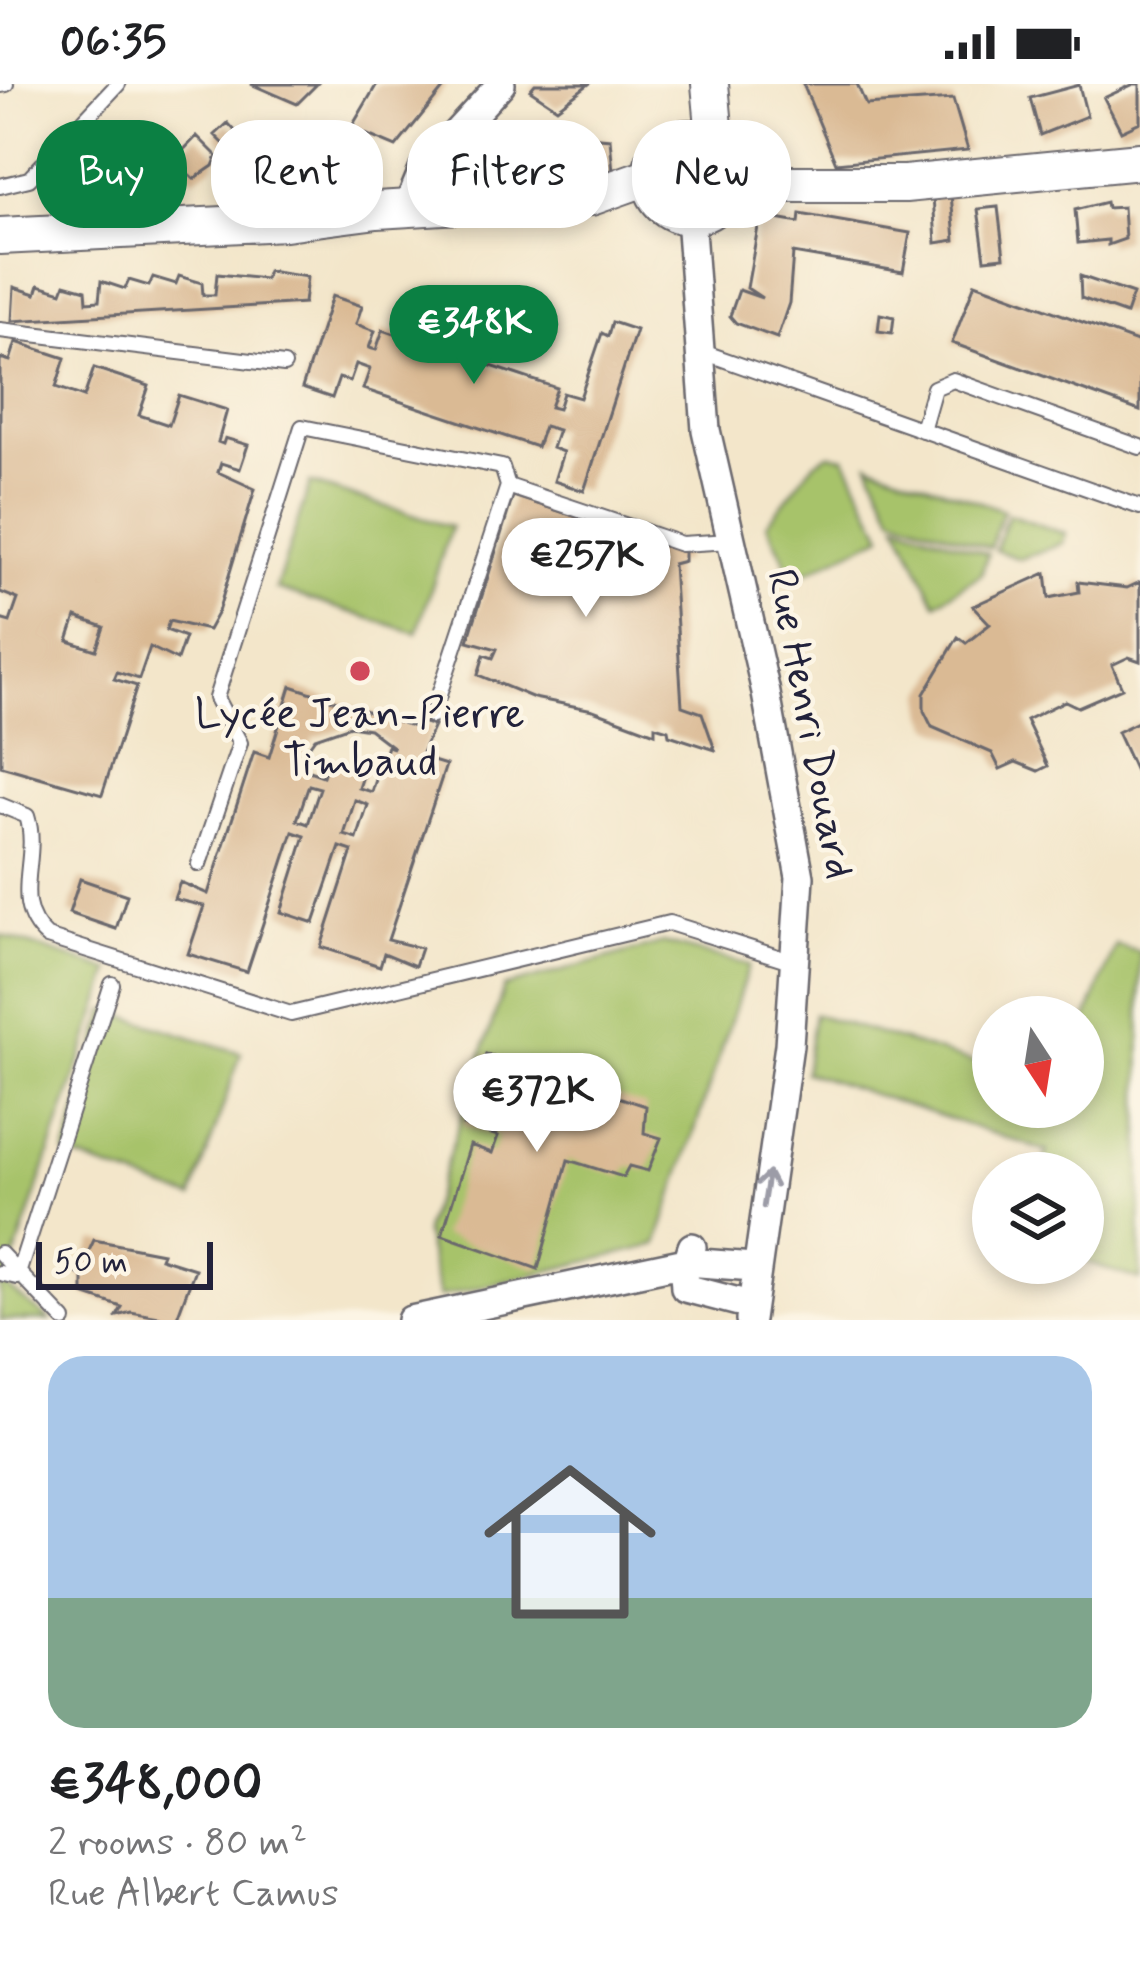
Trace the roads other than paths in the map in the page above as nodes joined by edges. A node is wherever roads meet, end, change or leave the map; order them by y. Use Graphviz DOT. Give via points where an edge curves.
graph roads {
  1 [pos="118,84"];
  2 [pos="501,84"];
  3 [pos="688,84"];
  4 [pos="710,84"];
  5 [pos="679,120"];
  6 [pos="713,120"];
  7 [pos="1140,161"];
  8 [pos="791,184"];
  9 [pos="0,186"];
  10 [pos="632,190"];
  11 [pos="632,196"];
  12 [pos="406,209"];
  13 [pos="383,211"];
  14 [pos="211,226"];
  15 [pos="311,228"];
  16 [pos="379,228"];
  17 [pos="383,228"];
  18 [pos="691,228"];
  19 [pos="0,236"];
  20 [pos="0,330"];
  21 [pos="700,351"];
  22 [pos="284,365"];
  23 [pos="922,430"];
  24 [pos="1140,447"];
  25 [pos="508,486"];
  26 [pos="1140,507"];
  27 [pos="731,542"];
  28 [pos="432,716"];
  29 [pos="0,806"];
  30 [pos="199,864"];
  31 [pos="797,962"];
  32 [pos="112,984"];
  33 [pos="0,1253"];
  34 [pos="690,1253"];
  35 [pos="754,1267"];
  36 [pos="0,1273"];
  37 [pos="17,1277"];
  38 [pos="750,1312"];
  39 [pos="420,1319"];
  40 [pos="64,1320"];
  1 -- 9 [label="lane" via="29,179"];
  2 -- 12 [label="street" via="424,168"];
  3 -- 5 [label="main road"];
  4 -- 6 [label="main road"];
  7 -- 8 [label="main road" via="905,184"];
  10 -- 12 [label="main road"];
  11 -- 17 [label="main road" via="584,217"];
  12 -- 13 [label="main road"];
  14 -- 19 [label="main road"];
  15 -- 16 [label="main road"];
  18 -- 21 [label="street, Rue Henri Douard"];
  20 -- 22 [label="lane"];
  21 -- 23 [label="lane"];
  21 -- 27 [label="street, Rue Henri Douard" via="706,430"];
  23 -- 24 [label="lane" via="934,388 952,380"];
  23 -- 26 [label="lane"];
  25 -- 27 [label="lane" via="681,544"];
  25 -- 28 [label="lane"];
  25 -- 30 [label="lane" via="502,467 302,427 216,698 240,743"];
  27 -- 31 [label="street, Rue Henri Douard" via="800,878"];
  29 -- 31 [label="lane" via="27,816 34,836 25,894 30,921 47,937 291,1014 670,922"];
  35 -- 31 [label="street, Rue Henri Douard, one-way"];
  32 -- 37 [label="lane"];
  33 -- 37 [label="lane"];
  34 -- 35 [label="street"];
  34 -- 38 [label="street" via="685,1288"];
  34 -- 39 [label="street"];
  35 -- 38 [label="street, Rue Henri Douard"];
  36 -- 37 [label="lane"];
  37 -- 40 [label="lane"];
}
